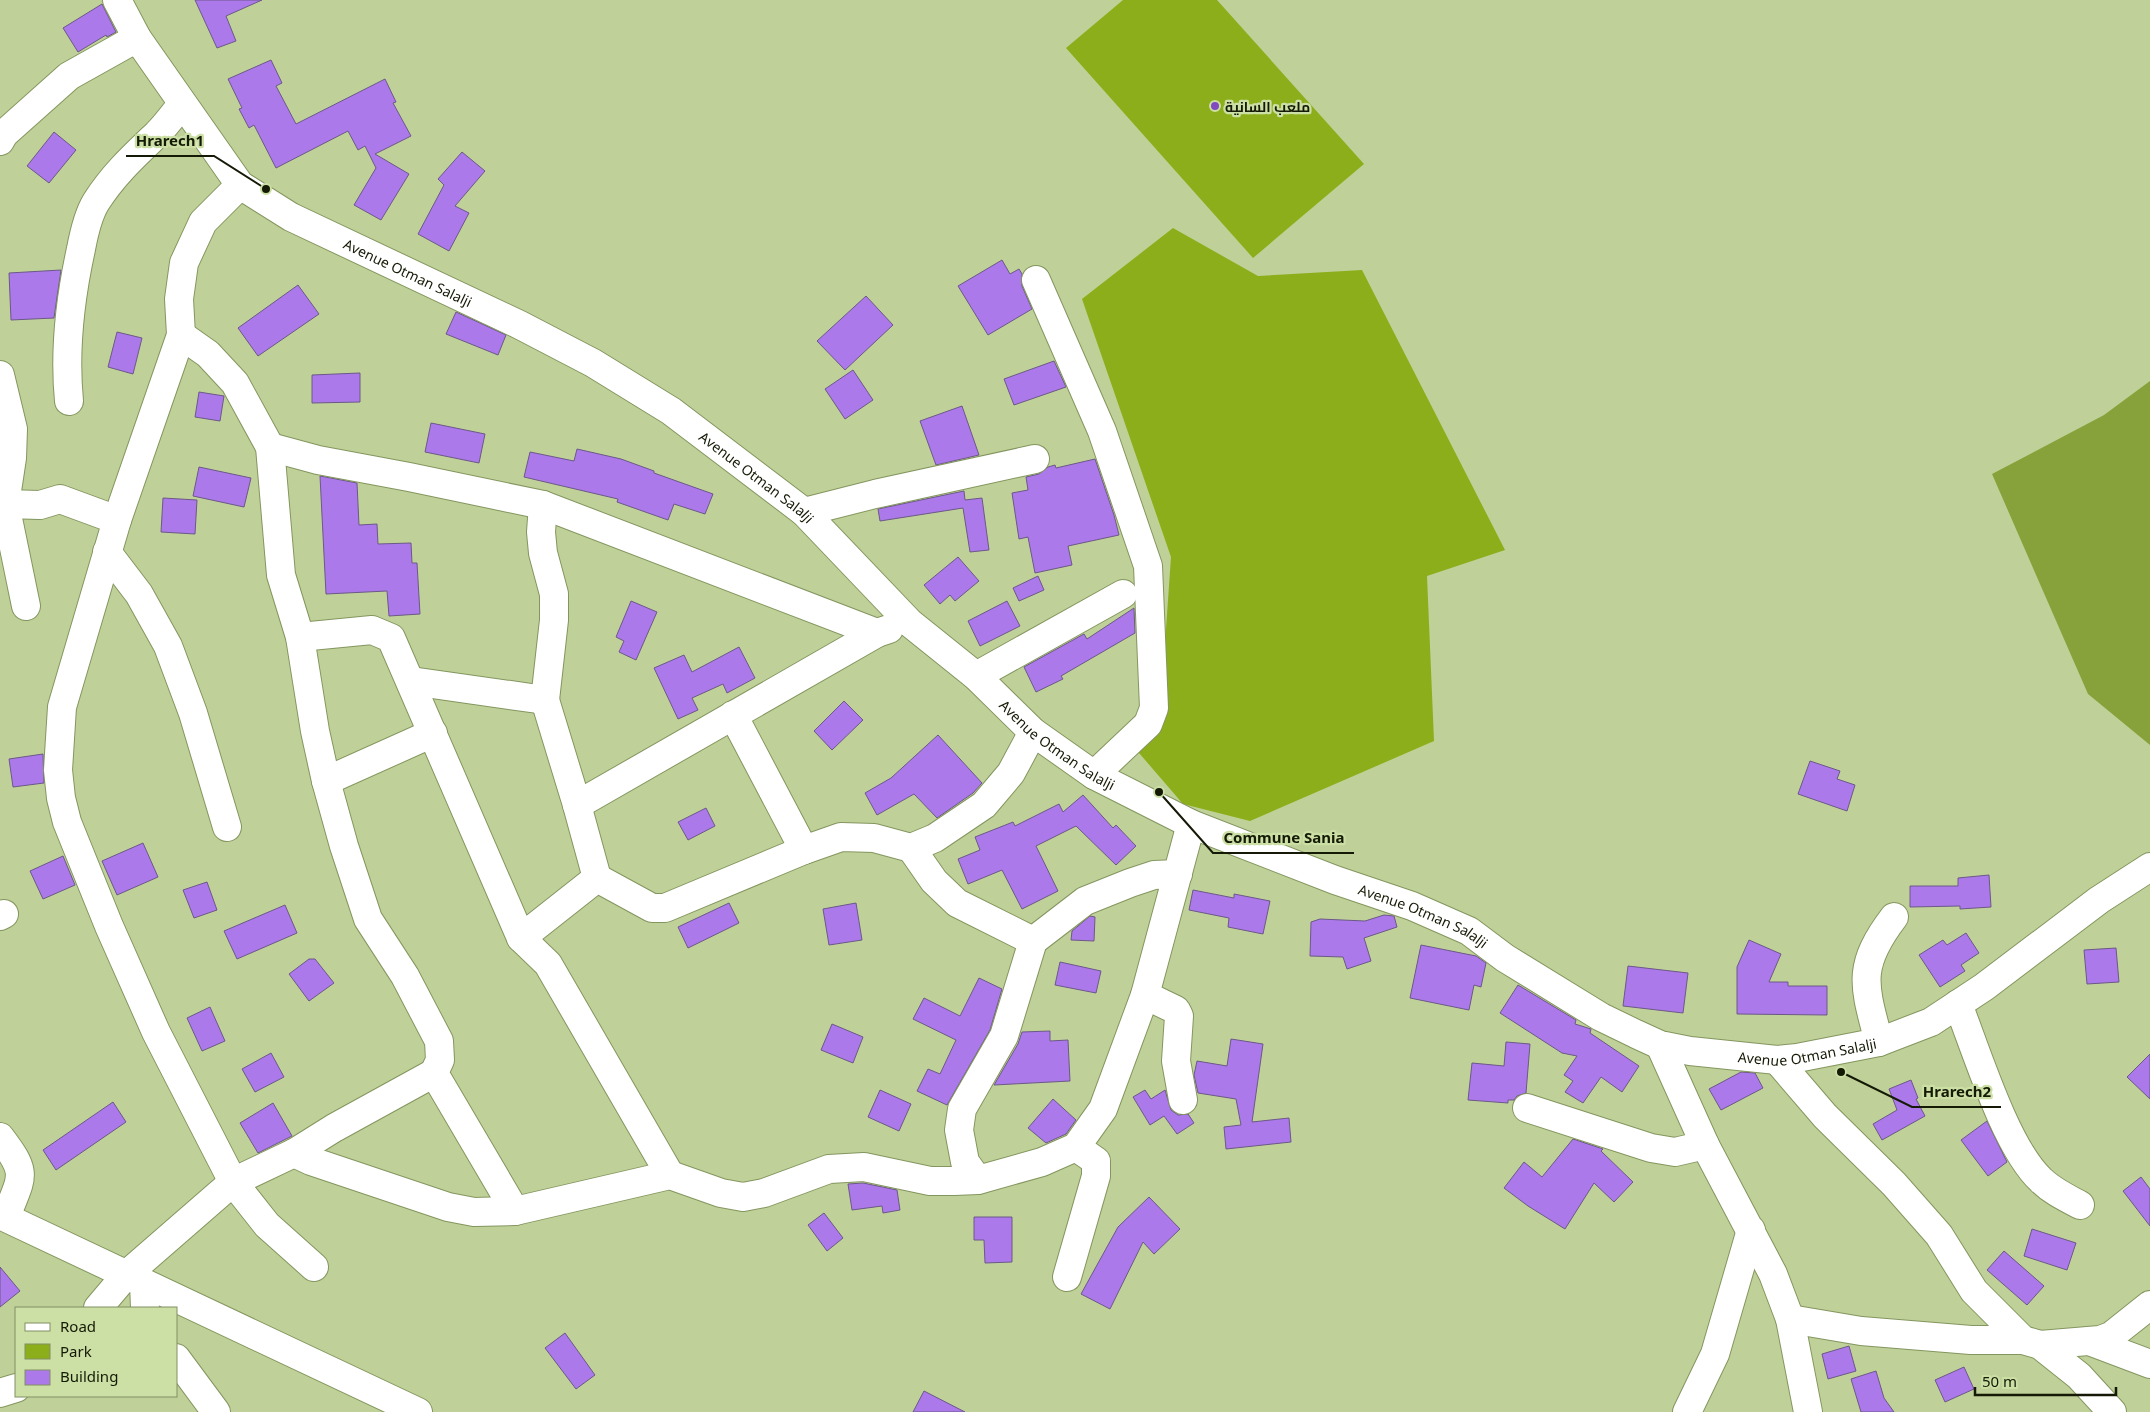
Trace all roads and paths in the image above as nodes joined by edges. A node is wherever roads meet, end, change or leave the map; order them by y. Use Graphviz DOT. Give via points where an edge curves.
graph roads {
  1 [pos="117,0"];
  2 [pos="137,38"];
  3 [pos="182,104"];
  4 [pos="0,141"];
  5 [pos="240,184"];
  6 [pos="1036,280"];
  7 [pos="181,335"];
  8 [pos="0,375"];
  9 [pos="69,401"];
  10 [pos="270,447"];
  11 [pos="1035,459"];
  12 [pos="5,504"];
  13 [pos="543,505"];
  14 [pos="804,512"];
  15 [pos="117,520"];
  16 [pos="107,552"];
  17 [pos="1123,594"];
  18 [pos="26,606"];
  19 [pos="910,623"];
  20 [pos="877,633"];
  21 [pos="300,637"];
  22 [pos="976,676"];
  23 [pos="411,681"];
  24 [pos="544,700"];
  25 [pos="733,715"];
  26 [pos="1034,732"];
  27 [pos="433,733"];
  28 [pos="1094,775"];
  29 [pos="326,781"];
  30 [pos="577,805"];
  31 [pos="1191,824"];
  32 [pos="227,827"];
  33 [pos="912,848"];
  34 [pos="804,850"];
  35 [pos="2150,867"];
  36 [pos="1178,874"];
  37 [pos="597,878"];
  38 [pos="1894,918"];
  39 [pos="521,938"];
  40 [pos="1033,941"];
  41 [pos="1145,995"];
  42 [pos="1958,1004"];
  43 [pos="1879,1042"];
  44 [pos="1660,1044"];
  45 [pos="1777,1060"];
  46 [pos="434,1073"];
  47 [pos="1183,1100"];
  48 [pos="1527,1108"];
  49 [pos="0,1137"];
  50 [pos="1705,1146"];
  51 [pos="1076,1147"];
  52 [pos="294,1153"];
  53 [pos="670,1175"];
  54 [pos="978,1180"];
  55 [pos="233,1182"];
  56 [pos="2080,1205"];
  57 [pos="516,1211"];
  58 [pos="3,1216"];
  59 [pos="1751,1230"];
  60 [pos="314,1267"];
  61 [pos="1067,1276"];
  62 [pos="139,1289"];
  63 [pos="2150,1305"];
  64 [pos="100,1307"];
  65 [pos="1790,1319"];
  66 [pos="2089,1341"];
  67 [pos="2032,1343"];
  68 [pos="178,1361"];
  69 [pos="2150,1364"];
  70 [pos="15,1388"];
  71 [pos="0,1393"];
  72 [pos="216,1412"];
  73 [pos="418,1412"];
  74 [pos="1687,1412"];
  75 [pos="1808,1412"];
  76 [pos="2112,1412"];
  1 -- 2 [label="street, Avenue Otman Salalji"];
  2 -- 3 [label="street, Avenue Otman Salalji"];
  2 -- 4 [label="street" via="68,76"];
  3 -- 5 [label="street, Avenue Otman Salalji"];
  3 -- 9 [label="street" via="112,180 95,204 85,229 67,341"];
  5 -- 7 [label="street" via="203,222 184,263 179,299"];
  5 -- 14 [label="street, Avenue Otman Salalji" via="291,217 593,363 671,411"];
  6 -- 28 [label="street" via="1102,431 1148,566 1154,708 1148,724"];
  7 -- 10 [label="street" via="208,354 236,383"];
  7 -- 15 [label="street"];
  8 -- 12 [label="street" via="13,429"];
  10 -- 13 [label="street" via="318,460"];
  10 -- 21 [label="street" via="281,576"];
  11 -- 14 [label="street"];
  12 -- 15 [label="street" via="40,505 60,499"];
  12 -- 18 [label="street"];
  13 -- 20 [label="street"];
  13 -- 24 [label="street" via="543,554 554,603"];
  14 -- 19 [label="street, Avenue Otman Salalji"];
  15 -- 16 [label="street"];
  16 -- 32 [label="street" via="139,594 168,646 194,713"];
  16 -- 55 [label="street" via="62,707 58,770 61,798 88,876 152,1024"];
  17 -- 22 [label="street"];
  19 -- 20 [label="street"];
  19 -- 22 [label="street, Avenue Otman Salalji"];
  20 -- 25 [label="street"];
  21 -- 23 [label="street" via="380,632 391,638"];
  21 -- 29 [label="street" via="314,731"];
  22 -- 26 [label="street, Avenue Otman Salalji"];
  23 -- 24 [label="street"];
  23 -- 27 [label="street"];
  24 -- 30 [label="street"];
  25 -- 30 [label="street"];
  25 -- 34 [label="street"];
  26 -- 28 [label="street, Avenue Otman Salalji"];
  26 -- 33 [label="street" via="1011,773 984,805 935,838"];
  27 -- 29 [label="street"];
  27 -- 39 [label="street"];
  28 -- 31 [label="street, Avenue Otman Salalji"];
  29 -- 46 [label="street" via="368,919 405,976 439,1041 440,1060"];
  30 -- 37 [label="street"];
  31 -- 36 [label="street"];
  31 -- 44 [label="street, Avenue Otman Salalji" via="1412,906 1469,931 1505,958 1582,1006"];
  33 -- 34 [label="street" via="874,838 841,837"];
  33 -- 40 [label="street" via="934,881 957,903"];
  34 -- 37 [label="street" via="665,908 652,908"];
  35 -- 42 [label="street, Avenue Otman Salalji" via="2099,900"];
  36 -- 40 [label="street" via="1154,875 1085,901"];
  36 -- 41 [label="street"];
  37 -- 39 [label="street"];
  38 -- 43 [label="street" via="1874,948 1865,981"];
  39 -- 53 [label="street" via="548,964"];
  40 -- 54 [label="street" via="1004,1036 962,1110 959,1130 965,1162"];
  41 -- 47 [label="street" via="1176,1010 1179,1016 1176,1061"];
  41 -- 51 [label="street" via="1103,1109"];
  42 -- 43 [label="street, Avenue Otman Salalji" via="1931,1022"];
  42 -- 56 [label="street" via="2000,1110 2030,1167 2049,1187"];
  43 -- 45 [label="street, Avenue Otman Salalji"];
  44 -- 45 [label="street, Avenue Otman Salalji" via="1721,1056"];
  44 -- 50 [label="street"];
  45 -- 67 [label="street" via="1825,1116 1894,1184 1939,1235 1974,1291"];
  46 -- 52 [label="street"];
  46 -- 57 [label="street"];
  48 -- 50 [label="street" via="1651,1148 1675,1152"];
  49 -- 58 [label="street" via="18,1160 21,1174"];
  50 -- 59 [label="street"];
  51 -- 54 [label="street" via="1042,1162"];
  51 -- 61 [label="street" via="1096,1161 1096,1176"];
  52 -- 55 [label="street"];
  52 -- 57 [label="street" via="448,1207 474,1212"];
  53 -- 54 [label="street" via="721,1193 743,1197 764,1193 829,1169 864,1167 930,1181"];
  53 -- 57 [label="street"];
  55 -- 60 [label="street" via="267,1225"];
  55 -- 62 [label="street"];
  58 -- 62 [label="street"];
  59 -- 65 [label="street"];
  59 -- 74 [label="street" via="1715,1354"];
  62 -- 64 [label="street"];
  62 -- 73 [label="street"];
  63 -- 66 [label="street" via="2111,1336"];
  65 -- 67 [label="street" via="1862,1331"];
  65 -- 75 [label="street"];
  66 -- 67 [label="street"];
  66 -- 69 [label="street"];
  67 -- 76 [label="street" via="2079,1376"];
  68 -- 72 [label="street"];
  70 -- 71 [label="street"];
}
